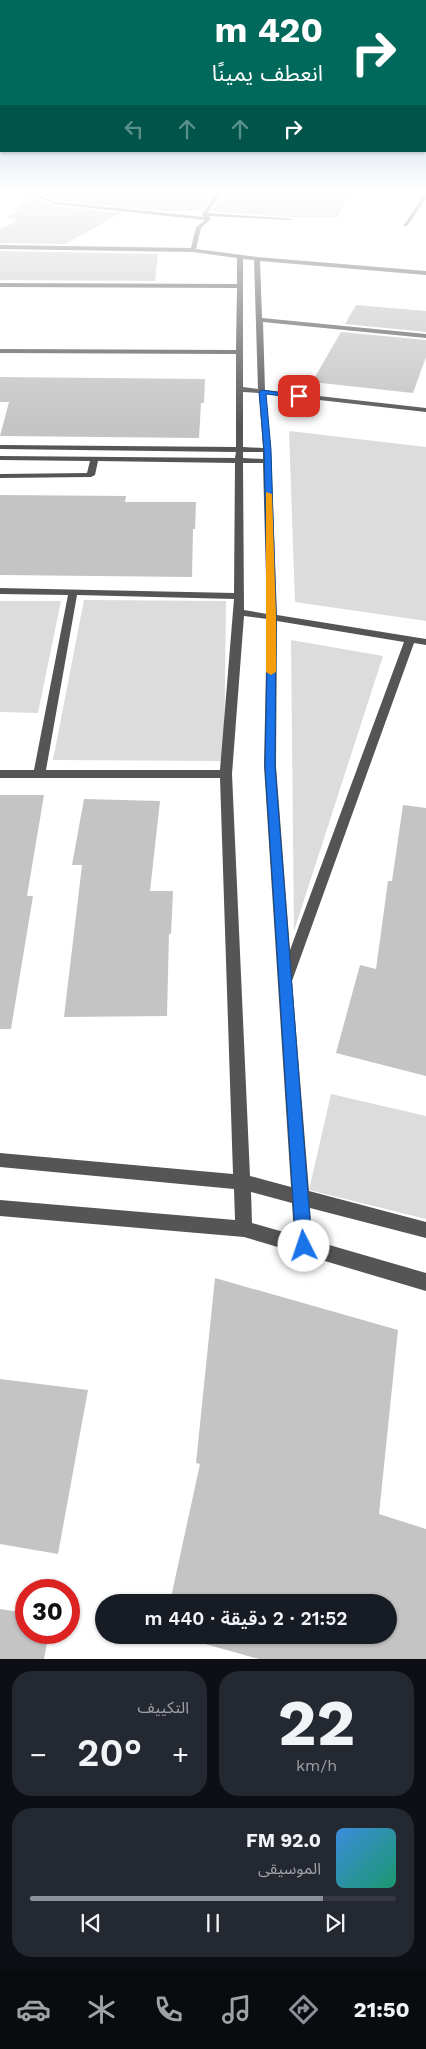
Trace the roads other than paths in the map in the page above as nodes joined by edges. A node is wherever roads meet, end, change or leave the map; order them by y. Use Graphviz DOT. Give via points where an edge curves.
graph roads {
  1 [pos="240,269"];
  2 [pos="257,269"];
  3 [pos="383,269"];
  4 [pos="426,273"];
  5 [pos="0,284"];
  6 [pos="240,286"];
  7 [pos="259,320"];
  8 [pos="426,336"];
  9 [pos="0,351"];
  10 [pos="240,352"];
  11 [pos="240,389"];
  12 [pos="262,392"];
  13 [pos="426,410"];
  14 [pos="0,447"];
  15 [pos="238,455"];
  16 [pos="267,455"];
  17 [pos="0,458"];
  18 [pos="94,459"];
  19 [pos="0,476"];
  20 [pos="0,591"];
  21 [pos="73,593"];
  22 [pos="239,596"];
  23 [pos="239,612"];
  24 [pos="272,616"];
  25 [pos="410,640"];
  26 [pos="426,642"];
  27 [pos="0,774"];
  28 [pos="39,774"];
  29 [pos="226,774"];
  30 [pos="286,982"];
  31 [pos="0,1160"];
  32 [pos="242,1182"];
  33 [pos="301,1198"];
  34 [pos="0,1208"];
  35 [pos="244,1229"];
  36 [pos="426,1230"];
  37 [pos="304,1246"];
  38 [pos="426,1282"];
  1 -- 6 [label="street"];
  2 -- 7 [label="street"];
  3 -- 4 [label="street"];
  5 -- 6 [label="street"];
  6 -- 10 [label="street"];
  7 -- 8 [label="street"];
  7 -- 12 [label="street"];
  9 -- 10 [label="street"];
  10 -- 11 [label="street"];
  11 -- 12 [label="street"];
  11 -- 15 [label="street"];
  12 -- 13 [label="street"];
  12 -- 16 [label="street"];
  14 -- 15 [label="street"];
  15 -- 16 [label="street"];
  15 -- 18 [label="street"];
  15 -- 22 [label="street"];
  16 -- 24 [label="street"];
  17 -- 18 [label="street"];
  18 -- 19 [label="street" via="92,475"];
  20 -- 21 [label="street"];
  21 -- 22 [label="street"];
  21 -- 28 [label="street"];
  22 -- 23 [label="street"];
  23 -- 24 [label="street"];
  23 -- 29 [label="street"];
  24 -- 25 [label="street"];
  24 -- 30 [label="street" via="270,766"];
  25 -- 26 [label="street"];
  25 -- 30 [label="street"];
  27 -- 28 [label="street"];
  28 -- 29 [label="street"];
  29 -- 32 [label="street"];
  30 -- 33 [label="street"];
  31 -- 32 [label="street"];
  32 -- 33 [label="street"];
  32 -- 35 [label="street"];
  33 -- 36 [label="street"];
  33 -- 37 [label="street"];
  34 -- 35 [label="street"];
  35 -- 37 [label="street"];
  37 -- 38 [label="street"];
}
